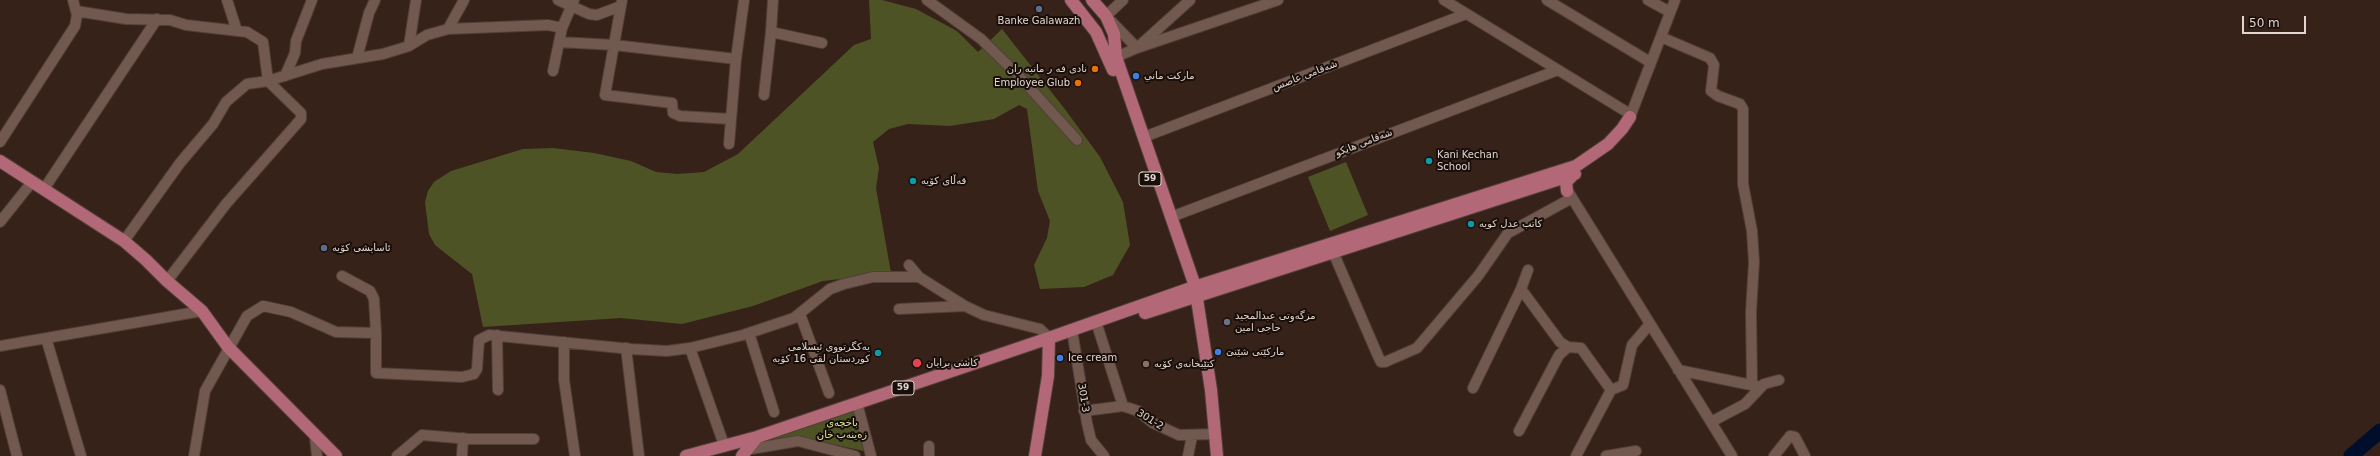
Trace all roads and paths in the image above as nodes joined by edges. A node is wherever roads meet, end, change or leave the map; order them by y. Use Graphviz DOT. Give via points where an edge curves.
graph roads {
  1 [pos="73,0"];
  2 [pos="227,0"];
  3 [pos="312,0"];
  4 [pos="375,0"];
  5 [pos="416,0"];
  6 [pos="464,0"];
  7 [pos="558,0"];
  8 [pos="744,0"];
  9 [pos="773,0"];
  10 [pos="927,0"];
  11 [pos="1071,0"];
  12 [pos="1092,0"];
  13 [pos="1124,0"];
  14 [pos="1190,0"];
  15 [pos="1278,0"];
  16 [pos="1444,0"];
  17 [pos="1547,0"];
  18 [pos="1648,0"];
  19 [pos="1675,0"];
  20 [pos="573,3"];
  21 [pos="621,3"];
  22 [pos="76,11"];
  23 [pos="1670,12"];
  24 [pos="1466,14"];
  25 [pos="1106,16"];
  26 [pos="157,19"];
  27 [pos="1093,27"];
  28 [pos="562,28"];
  29 [pos="448,29"];
  30 [pos="237,30"];
  31 [pos="771,32"];
  32 [pos="1661,37"];
  33 [pos="560,42"];
  34 [pos="822,42"];
  35 [pos="614,45"];
  36 [pos="409,46"];
  37 [pos="1137,48"];
  38 [pos="357,58"];
  39 [pos="1113,58"];
  40 [pos="736,60"];
  41 [pos="1650,62"];
  42 [pos="1558,70"];
  43 [pos="553,71"];
  44 [pos="285,76"];
  45 [pos="268,81"];
  46 [pos="764,95"];
  47 [pos="1630,115"];
  48 [pos="731,119"];
  49 [pos="1144,138"];
  50 [pos="1077,140"];
  51 [pos="0,142"];
  52 [pos="729,144"];
  53 [pos="0,161"];
  54 [pos="1571,172"];
  55 [pos="32,182"];
  56 [pos="1560,185"];
  57 [pos="44,190"];
  58 [pos="1171,217"];
  59 [pos="0,222"];
  60 [pos="124,242"];
  61 [pos="1333,252"];
  62 [pos="909,265"];
  63 [pos="1528,270"];
  64 [pos="342,276"];
  65 [pos="919,277"];
  66 [pos="167,282"];
  67 [pos="1520,289"];
  68 [pos="1193,290"];
  69 [pos="965,306"];
  70 [pos="899,309"];
  71 [pos="202,311"];
  72 [pos="800,314"];
  73 [pos="1650,324"];
  74 [pos="1098,328"];
  75 [pos="376,333"];
  76 [pos="749,333"];
  77 [pos="497,335"];
  78 [pos="1073,336"];
  79 [pos="46,338"];
  80 [pos="1049,341"];
  81 [pos="564,342"];
  82 [pos="0,346"];
  83 [pos="228,347"];
  84 [pos="1568,347"];
  85 [pos="626,348"];
  86 [pos="690,348"];
  87 [pos="1678,370"];
  88 [pos="1779,380"];
  89 [pos="1756,386"];
  90 [pos="1473,388"];
  91 [pos="0,390"];
  92 [pos="498,390"];
  93 [pos="1611,390"];
  94 [pos="829,393"];
  95 [pos="857,403"];
  96 [pos="1123,406"];
  97 [pos="1084,410"];
  98 [pos="774,412"];
  99 [pos="1711,422"];
  100 [pos="1519,431"];
  101 [pos="1215,434"];
  102 [pos="1192,436"];
  103 [pos="757,437"];
  104 [pos="316,438"];
  105 [pos="464,438"];
  106 [pos="534,439"];
  107 [pos="724,445"];
  108 [pos="1636,451"];
  109 [pos="744,453"];
  110 [pos="16,456"];
  111 [pos="81,456"];
  112 [pos="194,456"];
  113 [pos="317,456"];
  114 [pos="336,456"];
  115 [pos="397,456"];
  116 [pos="462,456"];
  117 [pos="575,456"];
  118 [pos="639,456"];
  119 [pos="686,456"];
  120 [pos="855,456"];
  121 [pos="871,456"];
  122 [pos="1035,456"];
  123 [pos="1104,456"];
  124 [pos="1188,456"];
  125 [pos="1217,456"];
  126 [pos="1576,456"];
  127 [pos="1606,456"];
  128 [pos="1732,456"];
  129 [pos="1774,456"];
  130 [pos="1805,456"];
  1 -- 22 [label="street"];
  2 -- 30 [label="street"];
  3 -- 44 [label="street"];
  4 -- 38 [label="street"];
  5 -- 36 [label="street"];
  6 -- 29 [label="street"];
  7 -- 20 [label="street"];
  8 -- 40 [label="street"];
  9 -- 31 [label="street"];
  10 -- 50 [label="street" via="981,39 1019,76"];
  11 -- 27 [label="main road, 59"];
  12 -- 25 [label="main road, 59"];
  13 -- 25 [label="street"];
  14 -- 37 [label="street"];
  15 -- 37 [label="street"];
  16 -- 24 [label="street"];
  17 -- 41 [label="street"];
  18 -- 23 [label="street"];
  19 -- 23 [label="street"];
  20 -- 21 [label="street" via="589,14 598,15"];
  20 -- 28 [label="street"];
  21 -- 35 [label="street"];
  22 -- 26 [label="street" via="126,19"];
  22 -- 51 [label="street" via="75,26"];
  23 -- 32 [label="street"];
  24 -- 42 [label="street"];
  24 -- 49 [label="street, شه‌قامی عاصس"];
  25 -- 27 [label="main road"];
  25 -- 37 [label="street"];
  25 -- 39 [label="main road, 59" via="1115,39"];
  26 -- 30 [label="street"];
  26 -- 57 [label="street"];
  27 -- 39 [label="main road, 59"];
  28 -- 29 [label="street" via="548,25"];
  28 -- 33 [label="street"];
  29 -- 36 [label="street" via="427,35"];
  30 -- 45 [label="street" via="247,32 263,42"];
  31 -- 34 [label="street"];
  31 -- 46 [label="street"];
  32 -- 41 [label="street"];
  32 -- 89 [label="street" via="1710,58 1714,65 1710,91 1740,104 1744,109 1743,184 1752,231 1754,262 1751,312"];
  33 -- 35 [label="street"];
  33 -- 43 [label="street"];
  35 -- 40 [label="street"];
  35 -- 48 [label="street" via="605,95 672,103 673,114 680,116"];
  36 -- 38 [label="street"];
  37 -- 39 [label="street"];
  38 -- 44 [label="street" via="315,66"];
  39 -- 49 [label="main road, 59"];
  39 -- 68 [label="main road, 59"];
  40 -- 48 [label="street"];
  41 -- 47 [label="street"];
  42 -- 47 [label="street"];
  42 -- 58 [label="street, شه‌قامی هایكو"];
  44 -- 45 [label="street"];
  45 -- 60 [label="street" via="247,84 226,102 213,124 180,163"];
  45 -- 66 [label="street" via="300,113 301,119 226,204"];
  47 -- 54 [label="main road" via="1622,129 1601,150"];
  48 -- 52 [label="street"];
  49 -- 58 [label="main road, 59"];
  53 -- 55 [label="main road"];
  54 -- 56 [label="main road"];
  54 -- 56 [label="main road" via="1566,182"];
  55 -- 57 [label="main road"];
  55 -- 59 [label="street"];
  56 -- 61 [label="main road"];
  56 -- 61 [label="street" via="1508,233 1478,276 1417,348 1385,362 1381,362 1378,356"];
  56 -- 68 [label="main road"];
  56 -- 73 [label="street"];
  57 -- 60 [label="main road"];
  58 -- 68 [label="main road, 59"];
  60 -- 66 [label="main road"];
  61 -- 68 [label="main road"];
  62 -- 65 [label="street"];
  63 -- 67 [label="street"];
  64 -- 75 [label="street" via="370,291 374,299"];
  65 -- 69 [label="street"];
  65 -- 72 [label="street" via="872,277 844,284 830,289 811,302"];
  66 -- 71 [label="main road"];
  67 -- 84 [label="street" via="1560,342"];
  67 -- 90 [label="street"];
  68 -- 74 [label="main road, 59"];
  68 -- 80 [label="main road, 59"];
  68 -- 101 [label="main road" via="1211,390"];
  69 -- 70 [label="street"];
  69 -- 80 [label="street" via="984,315 1040,329"];
  71 -- 79 [label="street"];
  71 -- 83 [label="main road"];
  72 -- 76 [label="street"];
  72 -- 94 [label="street"];
  73 -- 87 [label="street"];
  73 -- 93 [label="street" via="1632,345 1623,385"];
  74 -- 78 [label="main road, 59"];
  74 -- 96 [label="street"];
  75 -- 77 [label="street" via="376,373 462,377 474,374 477,369 481,337"];
  75 -- 83 [label="street" via="336,332 291,312 263,306 247,316"];
  76 -- 86 [label="street"];
  76 -- 98 [label="street"];
  77 -- 81 [label="street"];
  77 -- 92 [label="street"];
  78 -- 80 [label="main road, 59"];
  78 -- 97 [label="street, 301-3"];
  79 -- 82 [label="street"];
  79 -- 111 [label="street"];
  80 -- 95 [label="main road, 59"];
  80 -- 122 [label="main road" via="1048,376"];
  81 -- 85 [label="street"];
  81 -- 117 [label="street" via="564,380"];
  83 -- 104 [label="main road"];
  83 -- 112 [label="street" via="205,391"];
  84 -- 93 [label="street" via="1580,348"];
  84 -- 100 [label="street" via="1559,355"];
  85 -- 86 [label="street"];
  85 -- 118 [label="street"];
  86 -- 107 [label="street"];
  87 -- 89 [label="street"];
  87 -- 99 [label="street"];
  88 -- 89 [label="street"];
  89 -- 99 [label="street" via="1745,404"];
  91 -- 110 [label="street"];
  93 -- 126 [label="street"];
  95 -- 103 [label="main road, 59"];
  95 -- 121 [label="street"];
  96 -- 97 [label="street, 301-2"];
  96 -- 102 [label="street, 301-2" via="1138,411 1162,428 1180,436"];
  97 -- 123 [label="street, 301-3" via="1091,440"];
  99 -- 128 [label="street"];
  101 -- 102 [label="street, 301-2"];
  101 -- 125 [label="main road"];
  102 -- 124 [label="street"];
  103 -- 107 [label="main road"];
  103 -- 109 [label="main road, 59"];
  104 -- 113 [label="street"];
  104 -- 114 [label="main road"];
  105 -- 106 [label="street"];
  105 -- 115 [label="street" via="422,435"];
  105 -- 116 [label="street"];
  107 -- 119 [label="main road"];
  108 -- 127 [label="street"];
  109 -- 120 [label="street" via="798,441"];
  129 -- 130 [label="street" via="1790,436 1795,437"];
}
